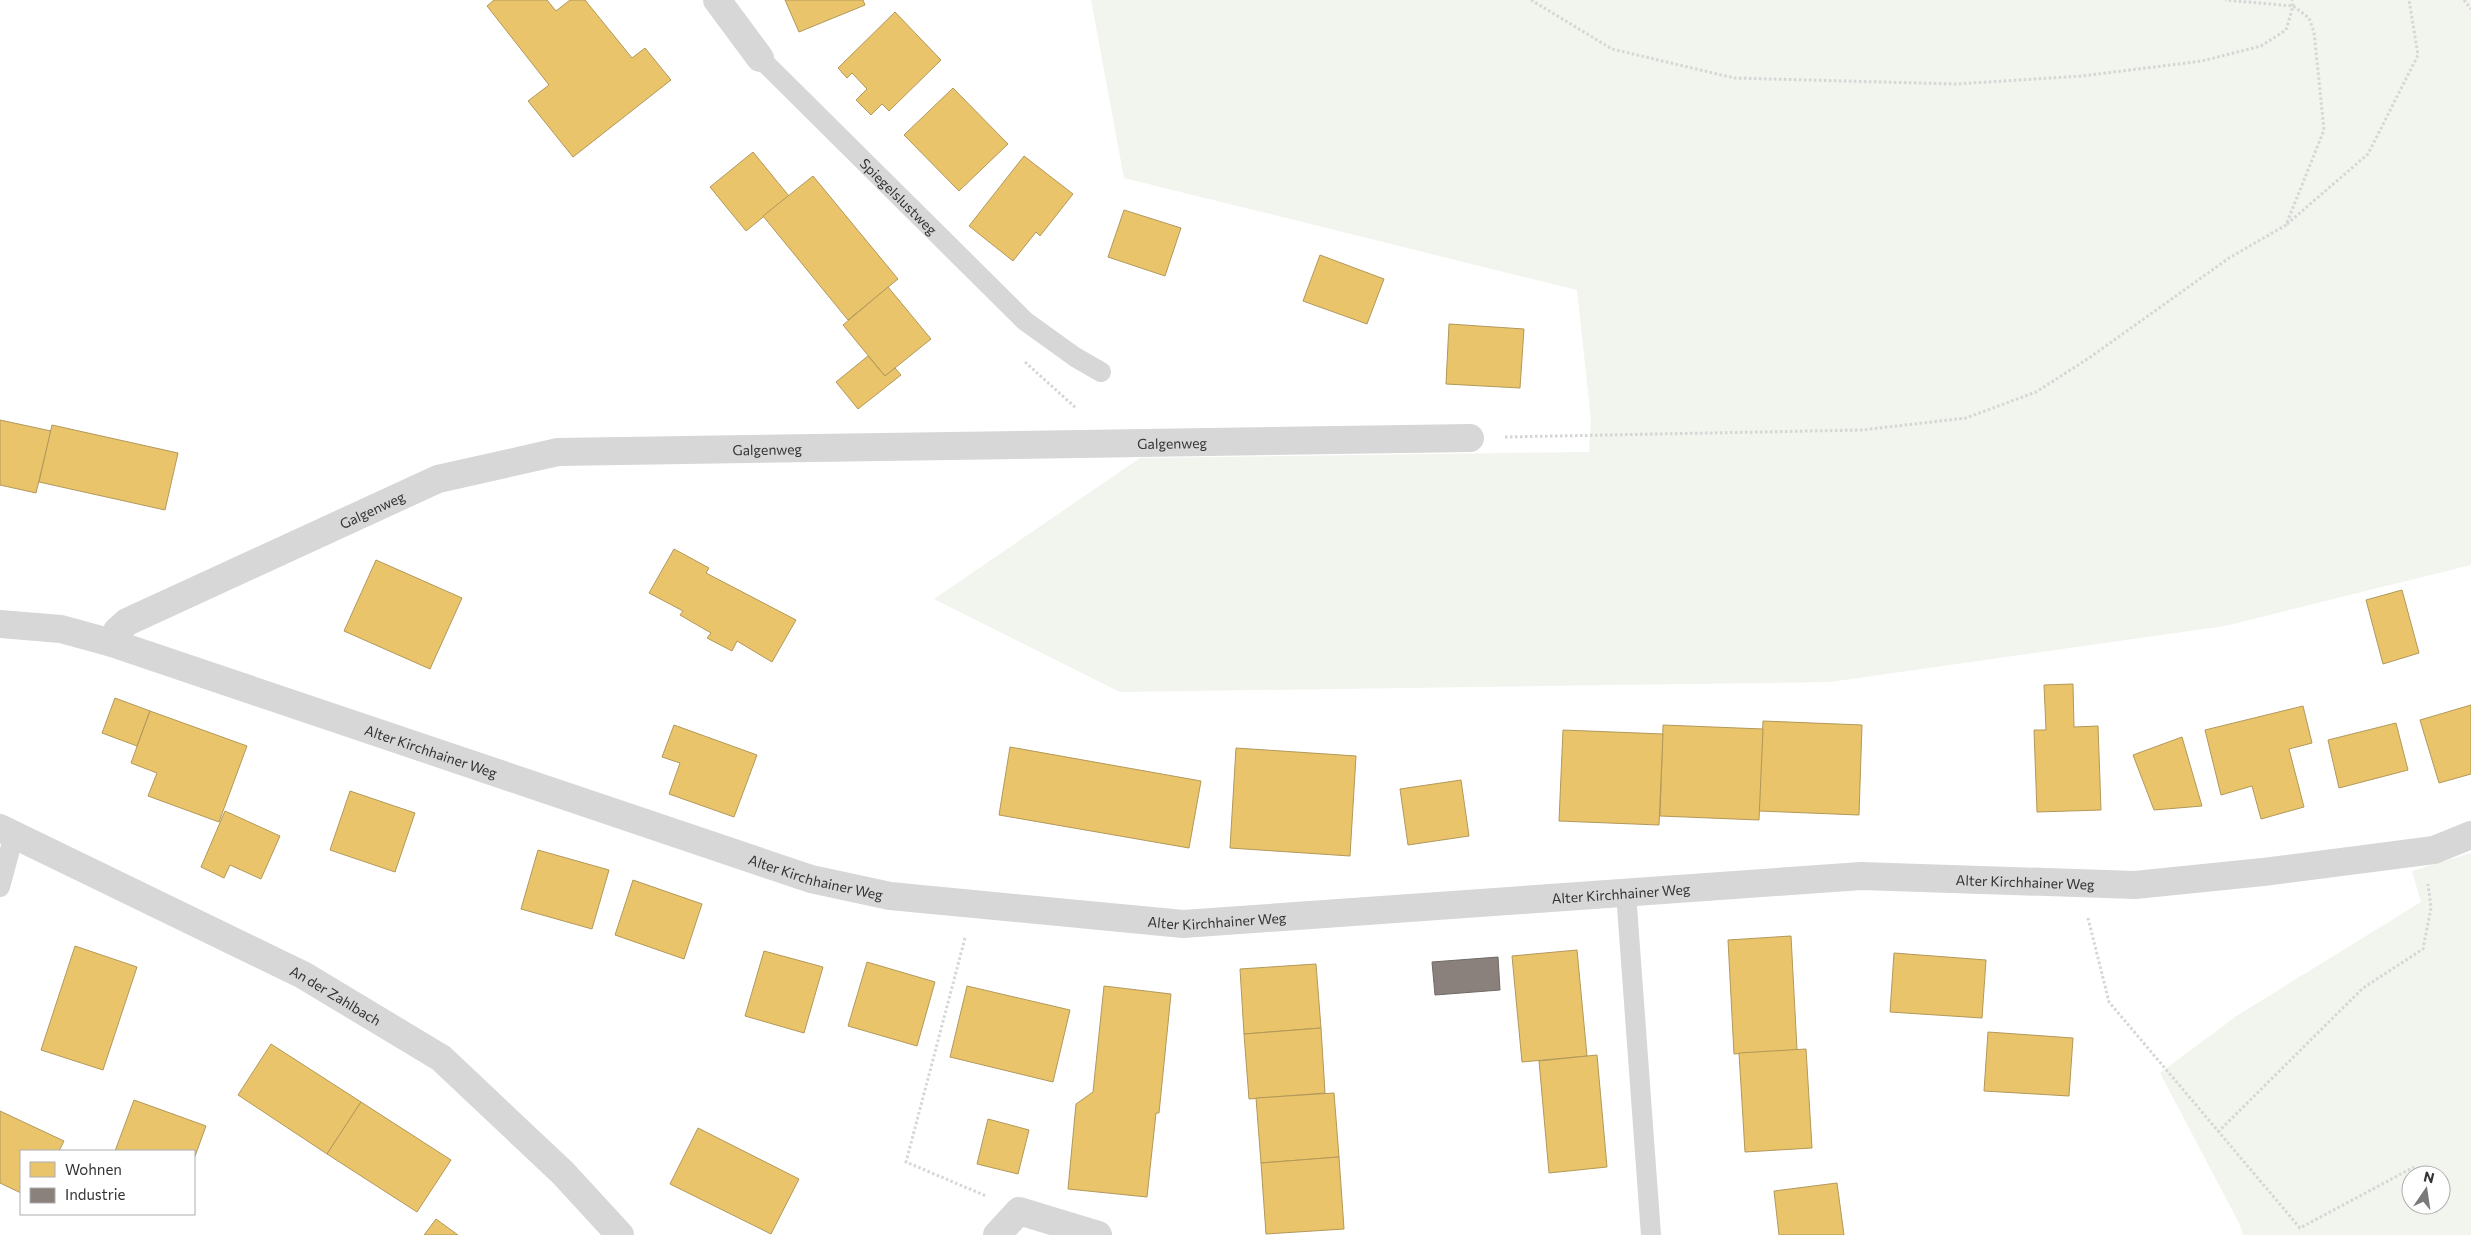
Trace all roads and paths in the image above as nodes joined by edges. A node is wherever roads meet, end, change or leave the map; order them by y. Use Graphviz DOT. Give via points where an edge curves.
graph roads {
  1 [pos="717,0"];
  2 [pos="1530,0"];
  3 [pos="2225,0"];
  4 [pos="2292,0"];
  5 [pos="2409,0"];
  6 [pos="2464,0"];
  7 [pos="2293,6"];
  8 [pos="2471,10"];
  9 [pos="760,58"];
  10 [pos="2286,225"];
  11 [pos="1101,372"];
  12 [pos="1470,438"];
  13 [pos="0,624"];
  14 [pos="112,643"];
  15 [pos="7,832"];
  16 [pos="2471,835"];
  17 [pos="2425,851"];
  18 [pos="2079,884"];
  19 [pos="0,887"];
  20 [pos="1626,893"];
  21 [pos="974,905"];
  22 [pos="2218,1132"];
  23 [pos="2401,1174"];
  24 [pos="1019,1210"];
  25 [pos="620,1235"];
  26 [pos="997,1235"];
  27 [pos="1098,1235"];
  28 [pos="1651,1235"];
  1 -- 9 [label="street, Spiegelslustweg"];
  2 -- 7 [label="path" via="1612,49 1734,78 1956,84 2082,76 2202,61 2261,46 2286,30"];
  3 -- 7 [label="path"];
  4 -- 7 [label="path"];
  5 -- 10 [label="path" via="2418,56 2368,154"];
  6 -- 8 [label="path"];
  7 -- 10 [label="path" via="2309,18 2314,32 2324,130"];
  9 -- 11 [label="lane, Spiegelslustweg" via="1025,321"];
  10 -- 12 [label="path" via="2229,258 2036,392 1966,418 1862,430"];
  12 -- 14 [label="street, Galgenweg" via="558,452 438,479 127,622 117,631"];
  13 -- 14 [label="street, Alter Kirchhainer Weg" via="61,630"];
  14 -- 21 [label="street, Alter Kirchhainer Weg" via="811,879 890,896"];
  15 -- 19 [label="lane"];
  15 -- 25 [label="street, An der Zahlbach" via="303,975 441,1058 563,1173"];
  16 -- 17 [label="street, Alter Kirchhainer Weg"];
  17 -- 18 [label="street, Alter Kirchhainer Weg" via="2135,885"];
  17 -- 22 [label="path" via="2431,908 2423,949 2363,988"];
  18 -- 20 [label="street, Alter Kirchhainer Weg" via="1861,876"];
  18 -- 22 [label="path" via="2108,1002"];
  20 -- 21 [label="street, Alter Kirchhainer Weg" via="1182,924"];
  20 -- 28 [label="lane"];
  21 -- 24 [label="path" via="906,1162"];
  22 -- 23 [label="path" via="2300,1228"];
  24 -- 26 [label="street"];
  24 -- 27 [label="street"];
}
